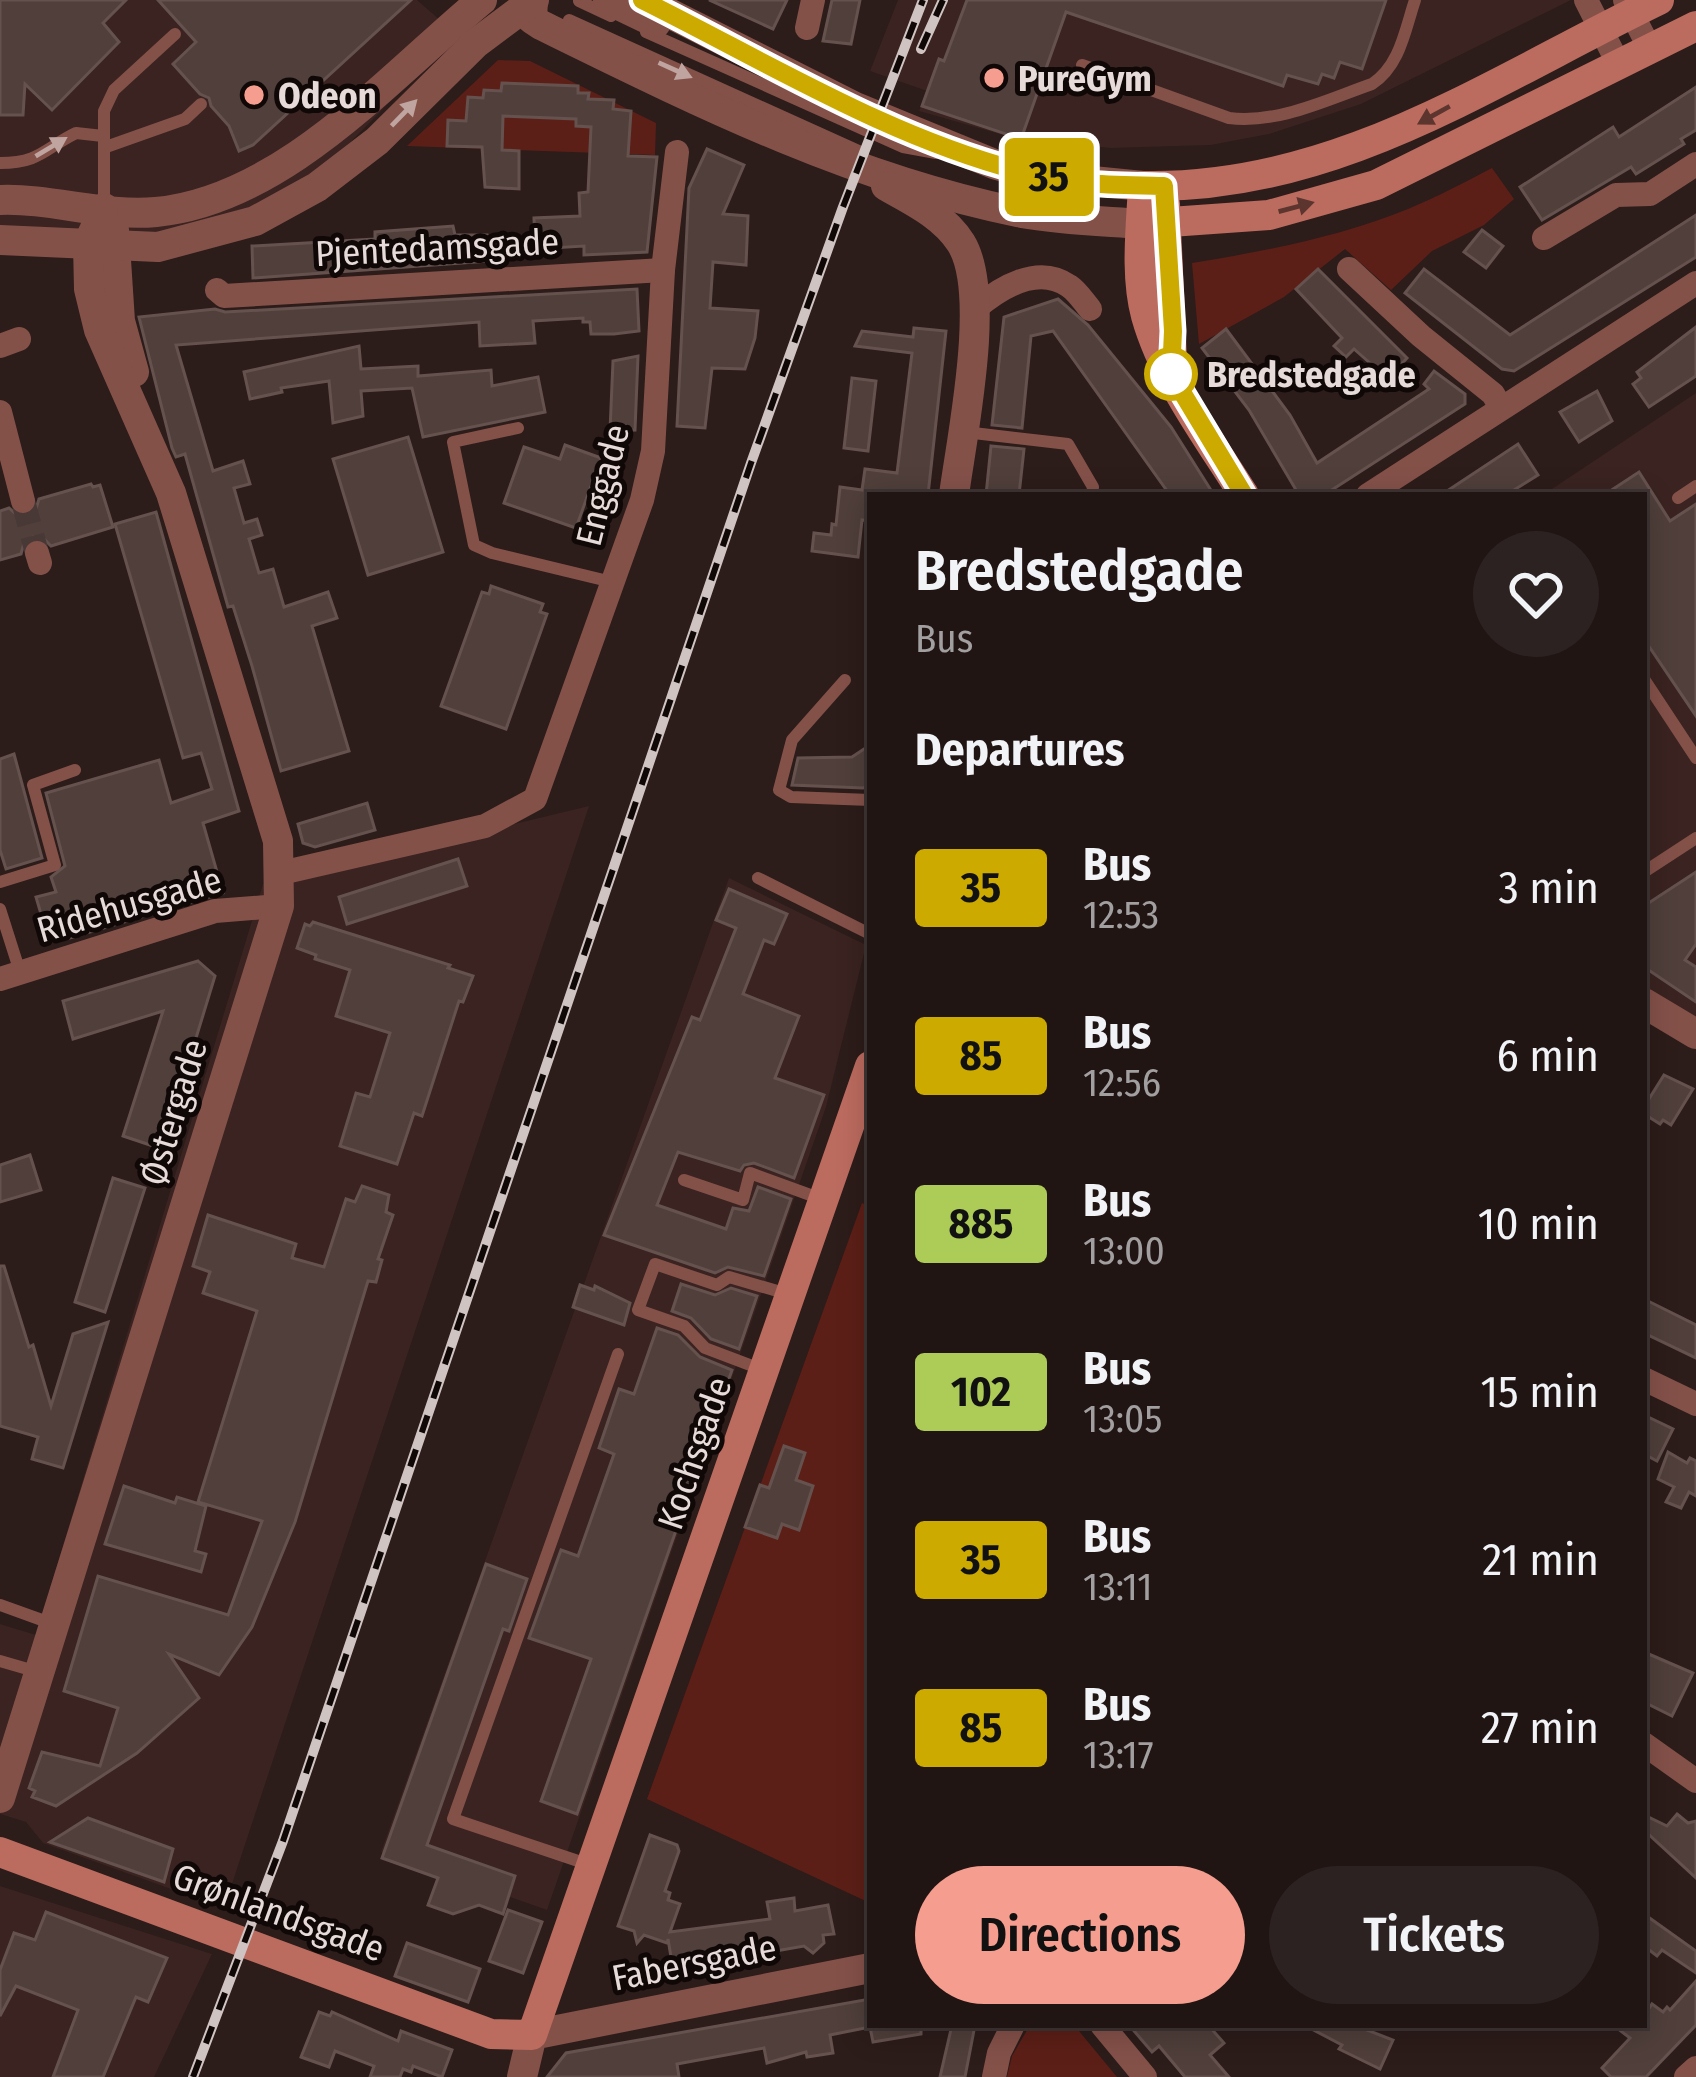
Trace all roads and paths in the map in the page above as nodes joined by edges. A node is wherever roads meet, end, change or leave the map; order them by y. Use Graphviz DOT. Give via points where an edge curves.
graph roads {
  1 [pos="482,0"];
  2 [pos="533,0"];
  3 [pos="608,0"];
  4 [pos="643,0"];
  5 [pos="813,0"];
  6 [pos="1415,0"];
  7 [pos="1586,0"];
  8 [pos="579,2"];
  9 [pos="1639,5"];
  10 [pos="569,20"];
  11 [pos="1696,26"];
  12 [pos="807,28"];
  13 [pos="175,34"];
  14 [pos="714,37"];
  15 [pos="1610,46"];
  16 [pos="1650,49"];
  17 [pos="1082,65"];
  18 [pos="201,104"];
  19 [pos="105,142"];
  20 [pos="677,152"];
  21 [pos="838,162"];
  22 [pos="0,163"];
  23 [pos="994,164"];
  24 [pos="1696,164"];
  25 [pos="1153,186"];
  26 [pos="946,193"];
  27 [pos="0,200"];
  28 [pos="0,221"];
  29 [pos="1154,224"];
  30 [pos="106,233"];
  31 [pos="1544,238"];
  32 [pos="0,240"];
  33 [pos="1349,269"];
  34 [pos="663,270"];
  35 [pos="1696,283"];
  36 [pos="217,290"];
  37 [pos="976,308"];
  38 [pos="1090,309"];
  39 [pos="1500,406"];
  40 [pos="0,412"];
  41 [pos="518,428"];
  42 [pos="962,431"];
  43 [pos="1696,486"];
  44 [pos="954,492"];
  45 [pos="1092,492"];
  46 [pos="1242,492"];
  47 [pos="1372,492"];
  48 [pos="1678,498"];
  49 [pos="23,501"];
  50 [pos="613,582"];
  51 [pos="845,680"];
  52 [pos="1647,684"];
  53 [pos="1696,758"];
  54 [pos="75,770"];
  55 [pos="867,800"];
  56 [pos="1696,838"];
  57 [pos="1647,870"];
  58 [pos="281,873"];
  59 [pos="758,878"];
  60 [pos="0,882"];
  61 [pos="279,907"];
  62 [pos="0,909"];
  63 [pos="867,932"];
  64 [pos="10,975"];
  65 [pos="1647,1005"];
  66 [pos="1696,1034"];
  67 [pos="867,1075"];
  68 [pos="684,1180"];
  69 [pos="825,1200"];
  70 [pos="791,1295"];
  71 [pos="618,1354"];
  72 [pos="764,1371"];
  73 [pos="1647,1380"];
  74 [pos="1696,1404"];
  75 [pos="0,1605"];
  76 [pos="54,1624"];
  77 [pos="0,1661"];
  78 [pos="39,1672"];
  79 [pos="1647,1746"];
  80 [pos="1696,1780"];
  81 [pos="0,1798"];
  82 [pos="0,1852"];
  83 [pos="591,1865"];
  84 [pos="867,1969"];
  85 [pos="1012,2028"];
  86 [pos="1104,2028"];
  87 [pos="532,2035"];
  88 [pos="1696,2068"];
  89 [pos="522,2077"];
  90 [pos="994,2077"];
  91 [pos="1144,2077"];
  92 [pos="1686,2077"];
  1 -- 30 [label="street" via="286,184 210,217"];
  2 -- 21 [label="street" via="532,19 541,25"];
  30 -- 2 [label="street, one-way" via="158,247 255,221 377,141"];
  3 -- 14 [label="street" via="661,25"];
  4 -- 14 [label="street"];
  5 -- 12 [label="street"];
  6 -- 17 [label="lane" via="1385,76 1281,115 1228,118"];
  7 -- 15 [label="street"];
  8 -- 23 [label="lane" via="902,147"];
  9 -- 15 [label="main road"];
  9 -- 16 [label="street"];
  10 -- 26 [label="lane, one-way"];
  11 -- 16 [label="main road"];
  13 -- 19 [label="lane" via="114,90 104,111"];
  14 -- 23 [label="street"];
  15 -- 16 [label="main road"];
  15 -- 25 [label="main road, one-way" via="1362,148 1249,176"];
  29 -- 15 [label="main road, one-way" via="1269,214 1376,185 1487,133"];
  18 -- 19 [label="lane" via="185,119"];
  22 -- 19 [label="lane, one-way" via="21,163 76,133"];
  19 -- 30 [label="lane"];
  20 -- 34 [label="street, Enggade"];
  21 -- 26 [label="street"];
  21 -- 37 [label="street" via="946,225 967,254"];
  23 -- 25 [label="street"];
  24 -- 31 [label="street" via="1650,194 1616,195"];
  25 -- 29 [label="main road"];
  26 -- 29 [label="street" via="1024,213"];
  27 -- 30 [label="street"];
  28 -- 30 [label="street" via="86,221"];
  29 -- 46 [label="main road" via="1173,331 1171,374"];
  30 -- 32 [label="street"];
  30 -- 58 [label="street, Østergade" via="89,289 99,330 171,494 278,841"];
  33 -- 39 [label="street"];
  34 -- 36 [label="street, Pjentedamsgade" via="224,296"];
  34 -- 50 [label="street, Enggade" via="653,451"];
  35 -- 39 [label="street"];
  37 -- 38 [label="street" via="998,289 1045,278 1069,285"];
  37 -- 42 [label="street"];
  39 -- 47 [label="street"];
  40 -- 49 [label="street"];
  41 -- 50 [label="lane" via="452,442 474,545"];
  42 -- 44 [label="street"];
  42 -- 45 [label="lane" via="1068,444"];
  43 -- 48 [label="lane"];
  50 -- 58 [label="street, Enggade" via="535,799 485,826"];
  51 -- 55 [label="lane" via="792,740 778,790"];
  52 -- 53 [label="lane"];
  54 -- 60 [label="lane" via="33,785 55,865"];
  56 -- 57 [label="lane"];
  58 -- 61 [label="street, Østergade"];
  59 -- 63 [label="lane"];
  61 -- 64 [label="street, Ridehusgade" via="214,911"];
  61 -- 76 [label="street, Østergade"];
  62 -- 64 [label="lane"];
  65 -- 66 [label="street"];
  67 -- 69 [label="main road, Kochsgade"];
  68 -- 69 [label="lane" via="743,1200 750,1173"];
  69 -- 70 [label="main road, Kochsgade"];
  70 -- 72 [label="main road, Kochsgade"];
  70 -- 72 [label="lane" via="729,1276 717,1285 655,1264 638,1310"];
  71 -- 83 [label="lane" via="453,1820"];
  72 -- 83 [label="main road, Kochsgade"];
  73 -- 74 [label="street"];
  75 -- 76 [label="lane"];
  76 -- 78 [label="street, Østergade"];
  77 -- 78 [label="lane"];
  78 -- 81 [label="street, Østergade"];
  79 -- 80 [label="street"];
  82 -- 87 [label="main road, Grønlandsgade" via="491,2034"];
  83 -- 87 [label="main road, Kochsgade"];
  84 -- 87 [label="street, Fabersgade"];
  85 -- 90 [label="street"];
  86 -- 91 [label="street"];
  87 -- 89 [label="street, Kochsgade"];
  88 -- 92 [label="street"];
}
